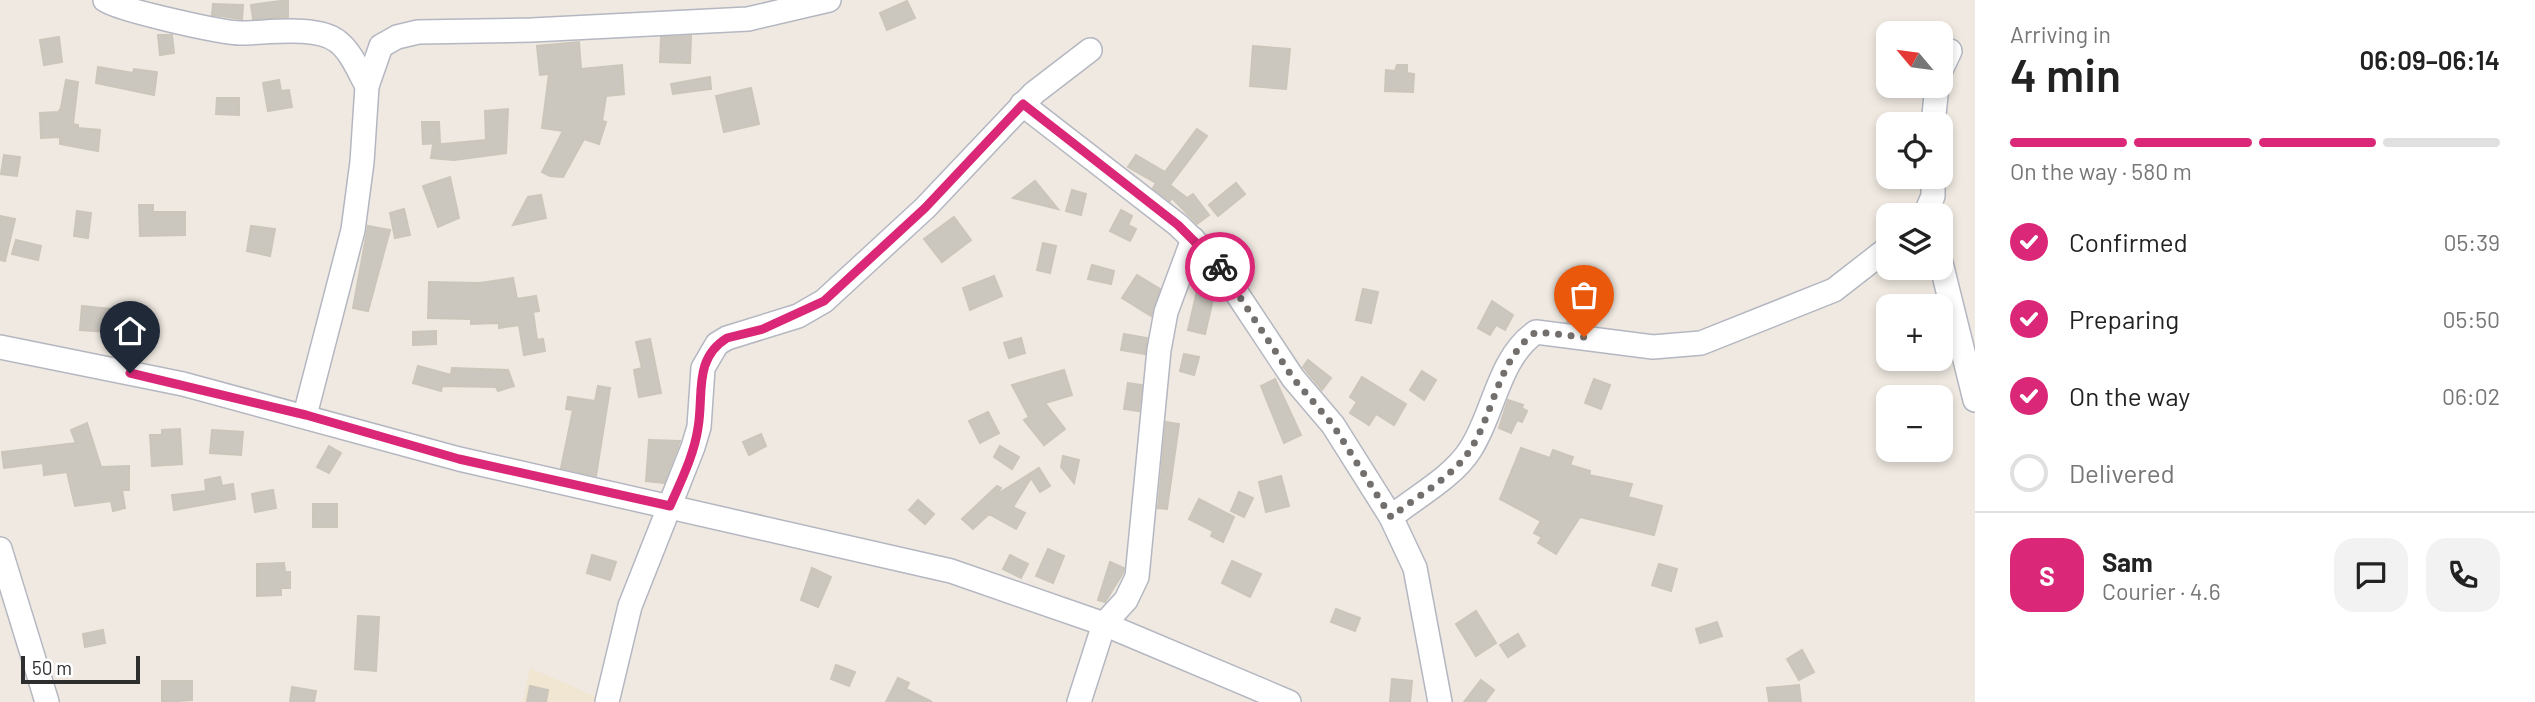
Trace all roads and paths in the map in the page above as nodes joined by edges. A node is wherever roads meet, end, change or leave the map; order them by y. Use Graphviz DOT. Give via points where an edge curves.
graph roads {
  1 [pos="105,0"];
  2 [pos="829,0"];
  3 [pos="1090,50"];
  4 [pos="367,86"];
  5 [pos="1023,104"];
  6 [pos="1193,239"];
  7 [pos="1876,257"];
  8 [pos="1945,280"];
  9 [pos="0,347"];
  10 [pos="1975,400"];
  11 [pos="306,415"];
  12 [pos="670,506"];
  13 [pos="1391,517"];
  14 [pos="0,549"];
  15 [pos="1104,624"];
  16 [pos="47,702"];
  17 [pos="607,702"];
  18 [pos="1079,702"];
  19 [pos="1289,702"];
  20 [pos="1440,702"];
  1 -- 4 [label="street" via="129,11 219,30 328,36 344,47"];
  2 -- 4 [label="street" via="737,20 418,32 381,46"];
  3 -- 5 [label="street"];
  4 -- 11 [label="street" via="353,230"];
  5 -- 6 [label="street"];
  5 -- 12 [label="street" via="915,218 824,301 797,316 717,344 703,368 699,427"];
  6 -- 13 [label="street" via="1222,270 1293,378 1333,425"];
  6 -- 15 [label="street" via="1166,313 1159,350 1137,577 1126,600"];
  7 -- 13 [label="street" via="1834,290 1702,343 1653,347 1536,332 1527,338 1505,373 1469,452"];
  8 -- 10 [label="street"];
  9 -- 11 [label="street" via="183,384"];
  11 -- 12 [label="street" via="459,459"];
  12 -- 15 [label="street" via="950,571"];
  12 -- 17 [label="street" via="630,606"];
  13 -- 20 [label="street" via="1415,568"];
  14 -- 16 [label="street"];
  15 -- 18 [label="street"];
  15 -- 19 [label="street"];
}
